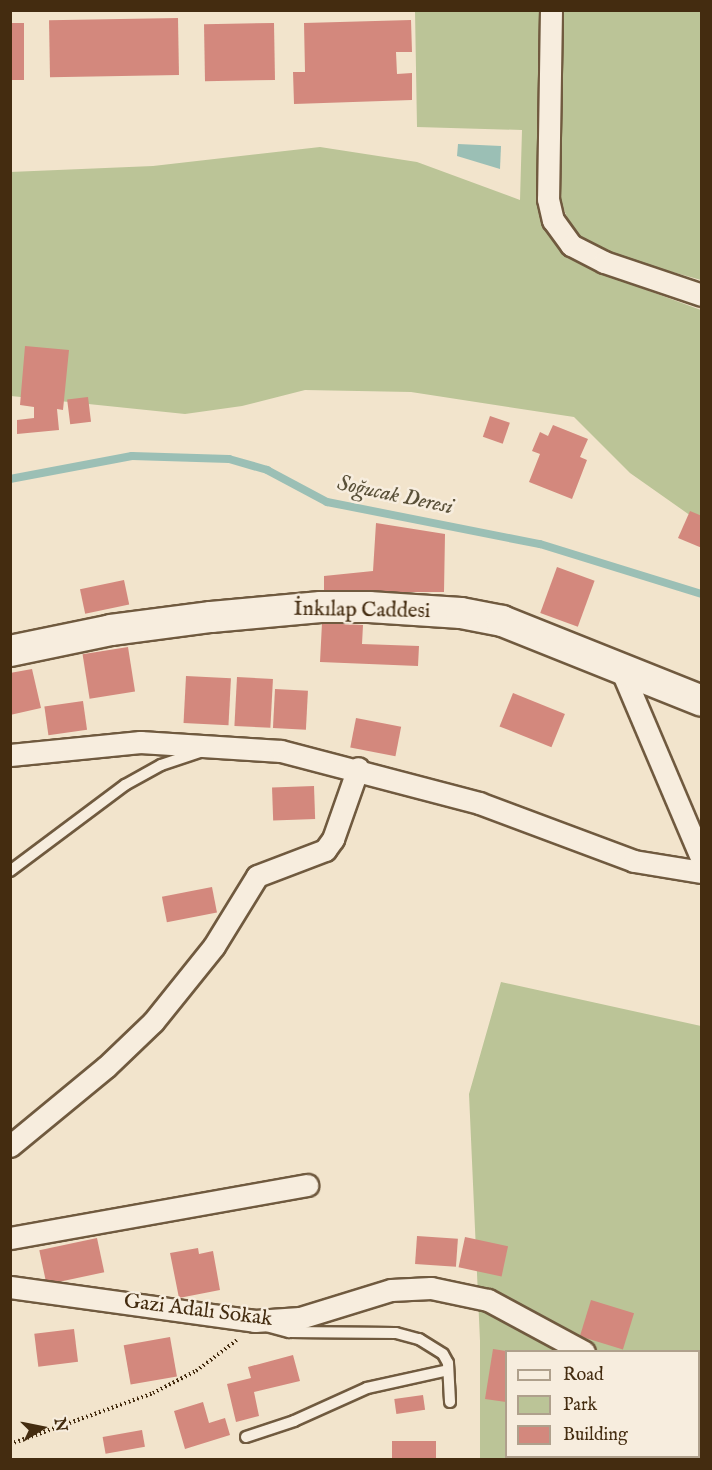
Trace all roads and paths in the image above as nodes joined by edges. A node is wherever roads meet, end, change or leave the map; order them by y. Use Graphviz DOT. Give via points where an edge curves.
graph roads {
  1 [pos="551,10"];
  2 [pos="702,295"];
  3 [pos="10,651"];
  4 [pos="621,669"];
  5 [pos="702,701"];
  6 [pos="224,746"];
  7 [pos="10,755"];
  8 [pos="358,768"];
  9 [pos="702,860"];
  10 [pos="10,871"];
  11 [pos="702,872"];
  12 [pos="10,1146"];
  13 [pos="307,1185"];
  14 [pos="10,1238"];
  15 [pos="10,1287"];
  16 [pos="255,1321"];
  17 [pos="580,1350"];
  18 [pos="448,1370"];
  19 [pos="450,1402"];
  20 [pos="246,1437"];
  21 [pos="10,1444"];
  1 -- 2 [label="street" via="548,199 553,220 571,245 596,258"];
  3 -- 4 [label="street, İnkılap Caddesi" via="111,630 211,617 321,607 369,607 502,621"];
  4 -- 5 [label="street, İnkılap Caddesi"];
  4 -- 9 [label="street"];
  6 -- 7 [label="street" via="140,742"];
  6 -- 8 [label="street" via="281,751"];
  6 -- 10 [label="lane" via="183,756 143,774"];
  8 -- 11 [label="street" via="479,803 612,855"];
  8 -- 12 [label="street" via="333,839 325,850 257,876 214,946 153,1022 106,1067"];
  13 -- 14 [label="street"];
  15 -- 16 [label="street, Gazi Adalı Sokak"];
  16 -- 17 [label="street, Gazi Adalı Sokak" via="300,1318 391,1290 432,1288 488,1300"];
  16 -- 18 [label="lane" via="289,1332 396,1333 419,1339 443,1354"];
  16 -- 21 [label="path" via="232,1345 196,1371 153,1393"];
  18 -- 19 [label="lane"];
  18 -- 20 [label="lane" via="366,1388 294,1421"];
}
